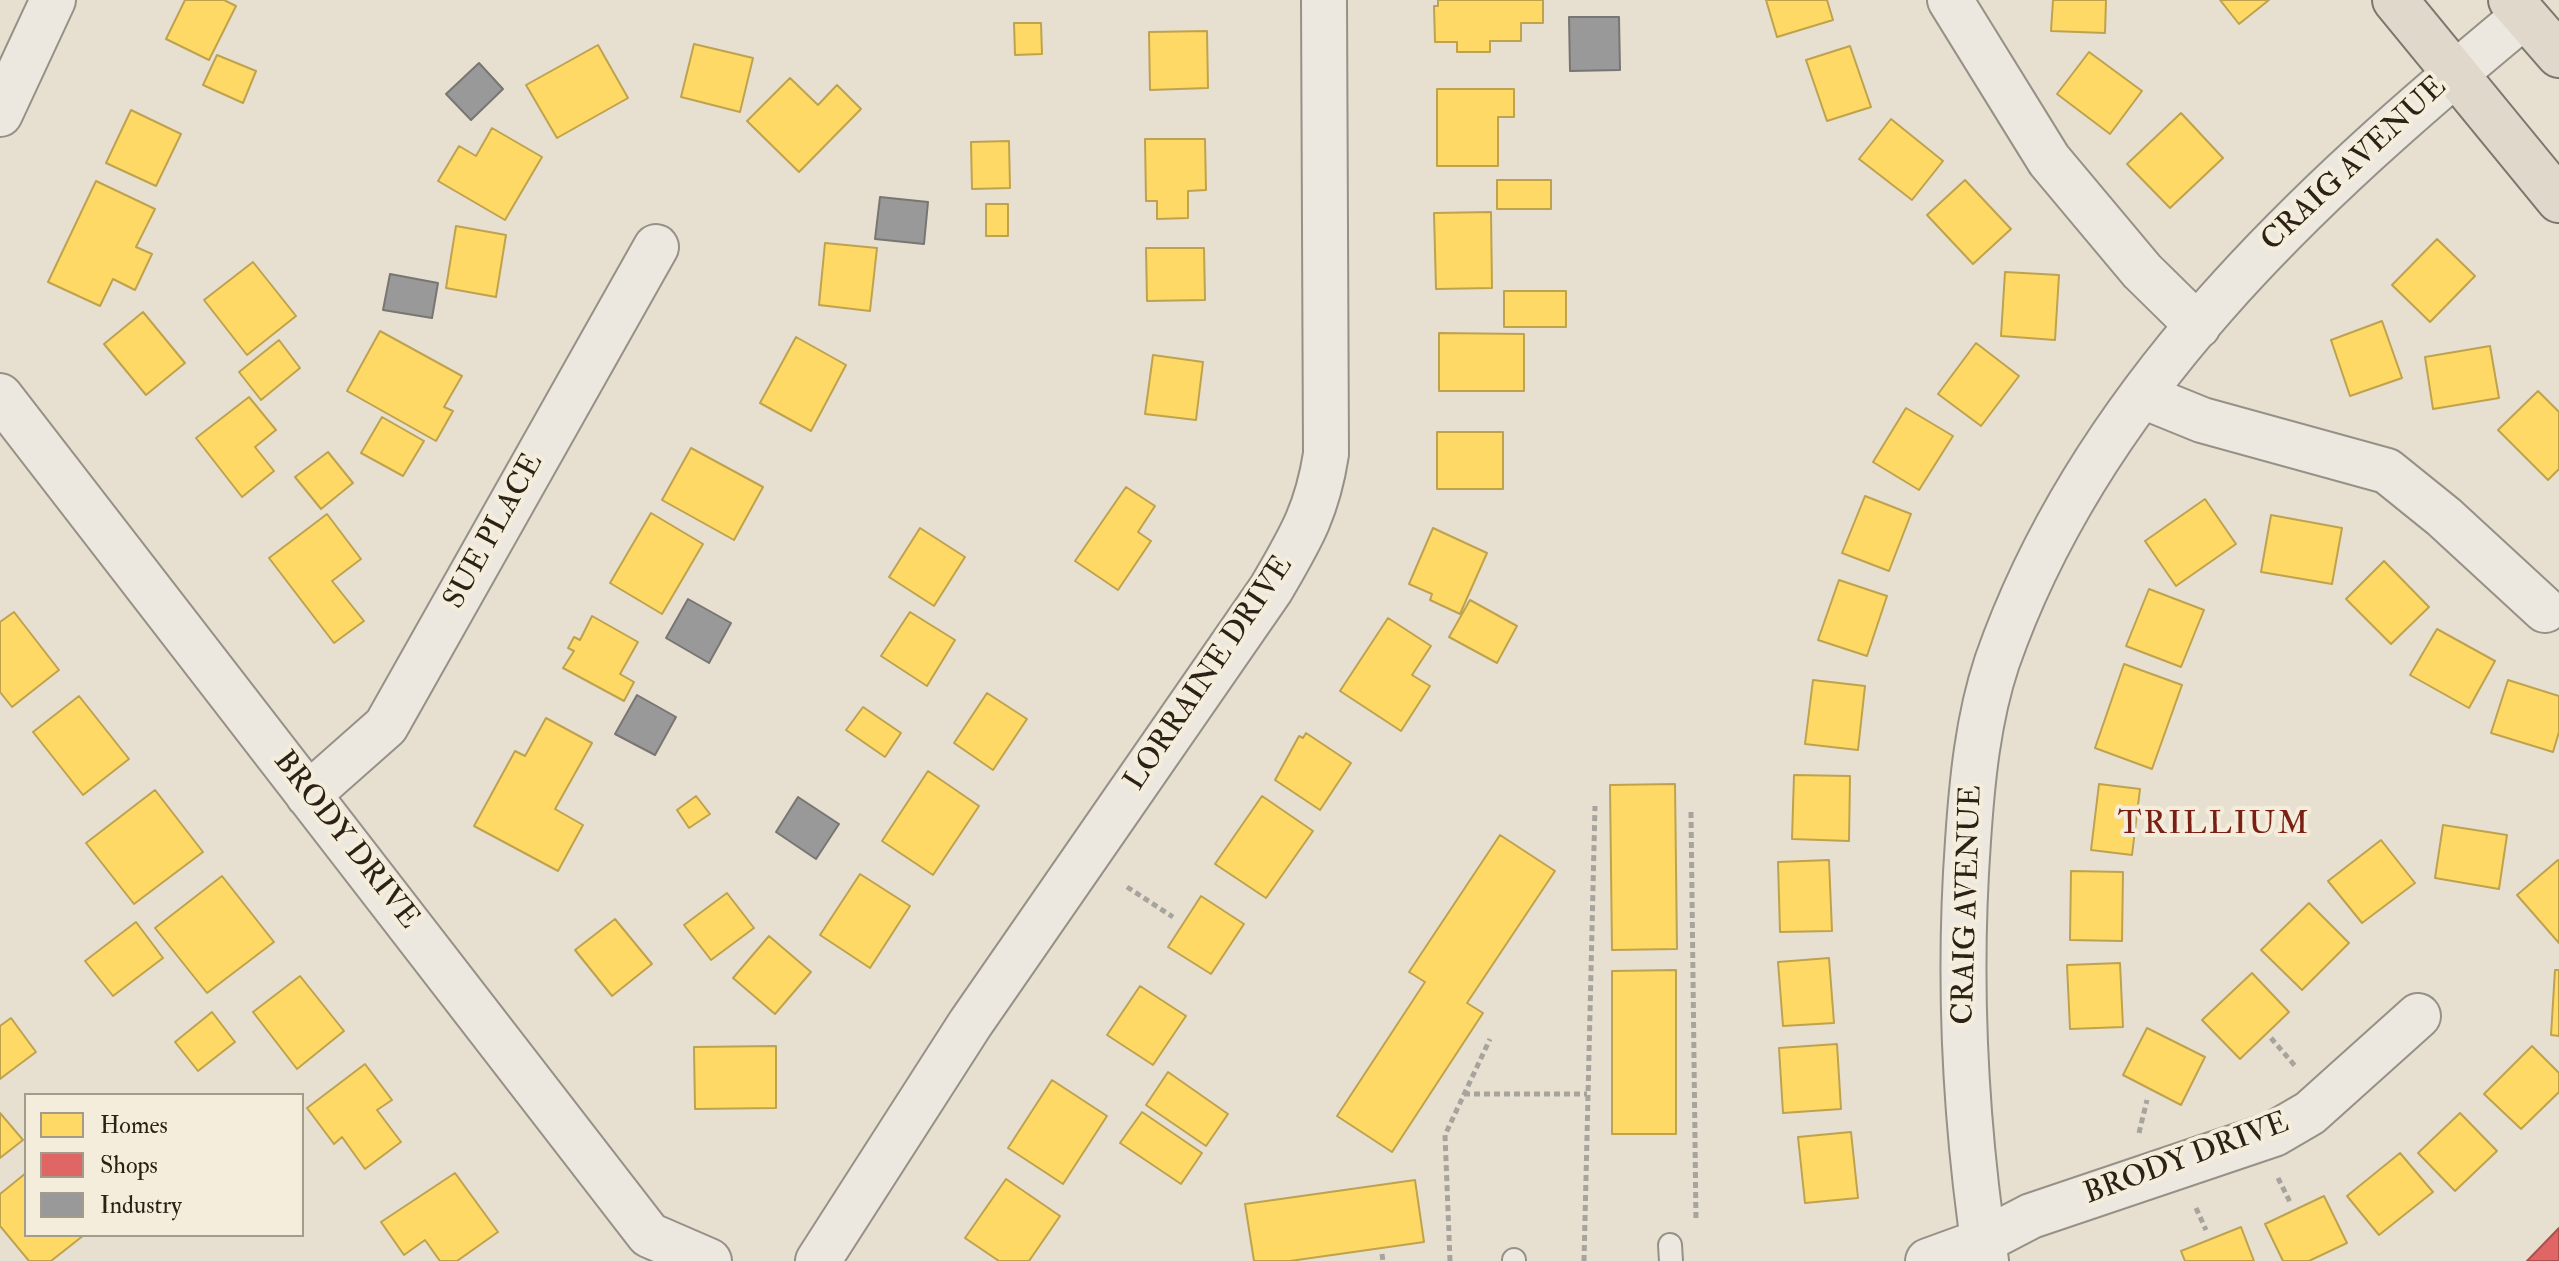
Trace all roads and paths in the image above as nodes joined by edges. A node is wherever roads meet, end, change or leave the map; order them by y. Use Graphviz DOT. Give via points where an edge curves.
graph roads {
  1 [pos="53,0"];
  2 [pos="1324,0"];
  3 [pos="1950,0"];
  4 [pos="2395,0"];
  5 [pos="2517,8"];
  6 [pos="2559,55"];
  7 [pos="2454,73"];
  8 [pos="0,114"];
  9 [pos="2559,200"];
  10 [pos="656,247"];
  11 [pos="2198,326"];
  12 [pos="0,396"];
  13 [pos="2143,396"];
  14 [pos="2545,610"];
  15 [pos="308,795"];
  16 [pos="1595,806"];
  17 [pos="1691,812"];
  18 [pos="1127,887"];
  19 [pos="1173,917"];
  20 [pos="2418,1016"];
  21 [pos="2271,1038"];
  22 [pos="1490,1039"];
  23 [pos="2303,1075"];
  24 [pos="1464,1094"];
  25 [pos="1587,1094"];
  26 [pos="2147,1100"];
  27 [pos="2138,1142"];
  28 [pos="2276,1173"];
  29 [pos="2192,1200"];
  30 [pos="2290,1202"];
  31 [pos="2206,1230"];
  32 [pos="1696,1235"];
  33 [pos="1985,1251"];
  34 [pos="709,1261"];
  35 [pos="818,1261"];
  36 [pos="1450,1261"];
  37 [pos="1584,1261"];
  38 [pos="1928,1261"];
  1 -- 8 [label="street"];
  2 -- 35 [label="street, LORRAINE DRIVE" via="1326,454 1310,523 1271,589 970,1024"];
  3 -- 11 [label="street" via="2049,160 2142,271"];
  4 -- 7 [label="main road"];
  5 -- 6 [label="main road"];
  5 -- 7 [label="street, CRAIG AVENUE"];
  7 -- 9 [label="main road"];
  7 -- 11 [label="street, CRAIG AVENUE" via="2296,215"];
  10 -- 15 [label="street, SUE PLACE" via="386,726"];
  11 -- 13 [label="street, CRAIG AVENUE"];
  12 -- 15 [label="street, BRODY DRIVE"];
  13 -- 14 [label="street" via="2202,420 2387,471"];
  13 -- 33 [label="street, CRAIG AVENUE" via="2081,485 2033,576 1997,664 1973,766 1963,909 1967,1097"];
  15 -- 34 [label="street, BRODY DRIVE" via="649,1235"];
  16 -- 25 [label="path"];
  17 -- 32 [label="path"];
  18 -- 19 [label="path"];
  20 -- 33 [label="street, BRODY DRIVE" via="2310,1113 2274,1134 2031,1216"];
  21 -- 23 [label="path"];
  22 -- 24 [label="path"];
  24 -- 25 [label="path"];
  24 -- 36 [label="path" via="1445,1135"];
  25 -- 37 [label="path"];
  26 -- 27 [label="path"];
  28 -- 30 [label="path"];
  29 -- 31 [label="path"];
  33 -- 38 [label="street, BRODY DRIVE"];
}
